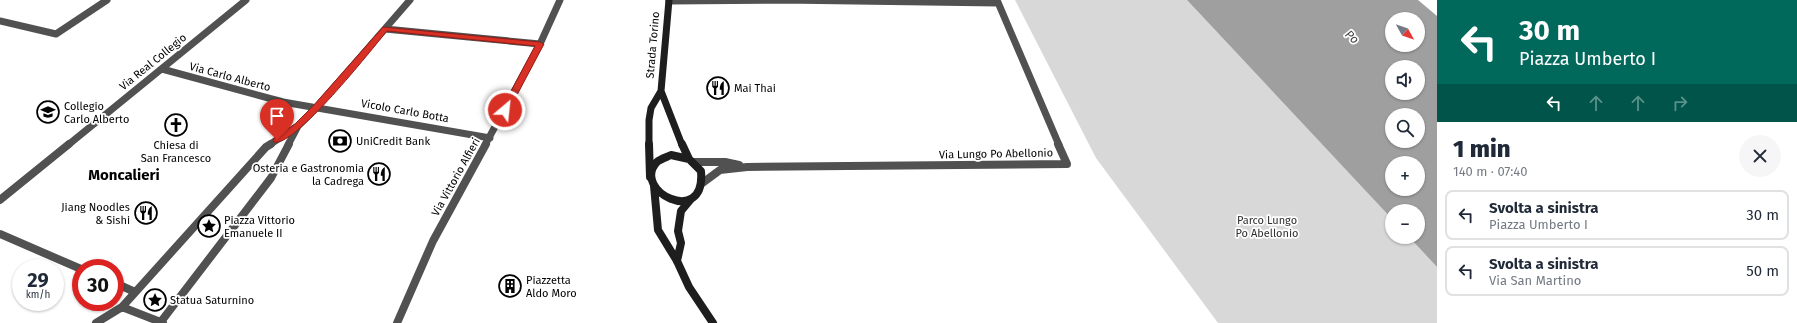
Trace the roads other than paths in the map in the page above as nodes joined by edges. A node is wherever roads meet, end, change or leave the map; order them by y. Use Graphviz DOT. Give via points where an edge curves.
graph roads {
  1 [pos="108,0"];
  2 [pos="246,0"];
  3 [pos="410,0"];
  4 [pos="560,0"];
  5 [pos="669,1"];
  6 [pos="998,1"];
  7 [pos="0,21"];
  8 [pos="385,29"];
  9 [pos="540,44"];
  10 [pos="162,69"];
  11 [pos="661,91"];
  12 [pos="316,108"];
  13 [pos="298,126"];
  14 [pos="490,138"];
  15 [pos="691,160"];
  16 [pos="747,168"];
  17 [pos="650,177"];
  18 [pos="701,184"];
  19 [pos="654,186"];
  20 [pos="692,198"];
  21 [pos="0,200"];
  22 [pos="0,234"];
  23 [pos="677,262"];
  24 [pos="72,265"];
  25 [pos="124,287"];
  26 [pos="135,292"];
  27 [pos="124,305"];
  28 [pos="124,308"];
  29 [pos="116,311"];
  30 [pos="96,323"];
  31 [pos="161,323"];
  32 [pos="397,323"];
  33 [pos="713,323"];
  1 -- 7 [label="street" via="56,34"];
  2 -- 10 [label="street, Via Real Collegio"];
  3 -- 8 [label="street"];
  4 -- 9 [label="street, Via Vittorio Alfieri"];
  5 -- 6 [label="street"];
  5 -- 11 [label="main road, Strada Torino"];
  6 -- 16 [label="street, Via Lungo Po Abellonio" via="1067,164"];
  8 -- 9 [label="street"];
  8 -- 12 [label="street"];
  9 -- 14 [label="street, Via Vittorio Alfieri"];
  10 -- 12 [label="street, Via Carlo Alberto" via="283,102"];
  10 -- 21 [label="street, Via Real Collegio"];
  11 -- 15 [label="main road, Strada Torino" via="674,130"];
  11 -- 17 [label="main road, Strada Torino" via="651,108 649,120"];
  12 -- 13 [label="street"];
  12 -- 14 [label="street, Vicolo Carlo Botta"];
  13 -- 26 [label="street" via="266,147"];
  13 -- 31 [label="street" via="270,178"];
  14 -- 32 [label="street, Via Vittorio Alfieri" via="433,242"];
  15 -- 16 [label="street, Via Lungo Po Abellonio" via="725,162"];
  15 -- 17 [label="main road" via="671,155 663,157 652,169"];
  15 -- 18 [label="main road, Strada Torino" via="701,171"];
  16 -- 18 [label="street, Via Lungo Po Abellonio" via="720,170"];
  17 -- 19 [label="main road, Strada Torino"];
  18 -- 20 [label="main road" via="699,191"];
  19 -- 20 [label="main road, Strada Torino" via="659,193 674,201 682,202"];
  19 -- 23 [label="main road, Strada Torino" via="658,230"];
  20 -- 23 [label="main road" via="681,211 678,231 681,243"];
  22 -- 24 [label="street"];
  23 -- 33 [label="main road, Strada Torino" via="689,287"];
  25 -- 26 [label="street"];
  26 -- 27 [label="street"];
  28 -- 31 [label="street"];
  29 -- 30 [label="street"];
}
